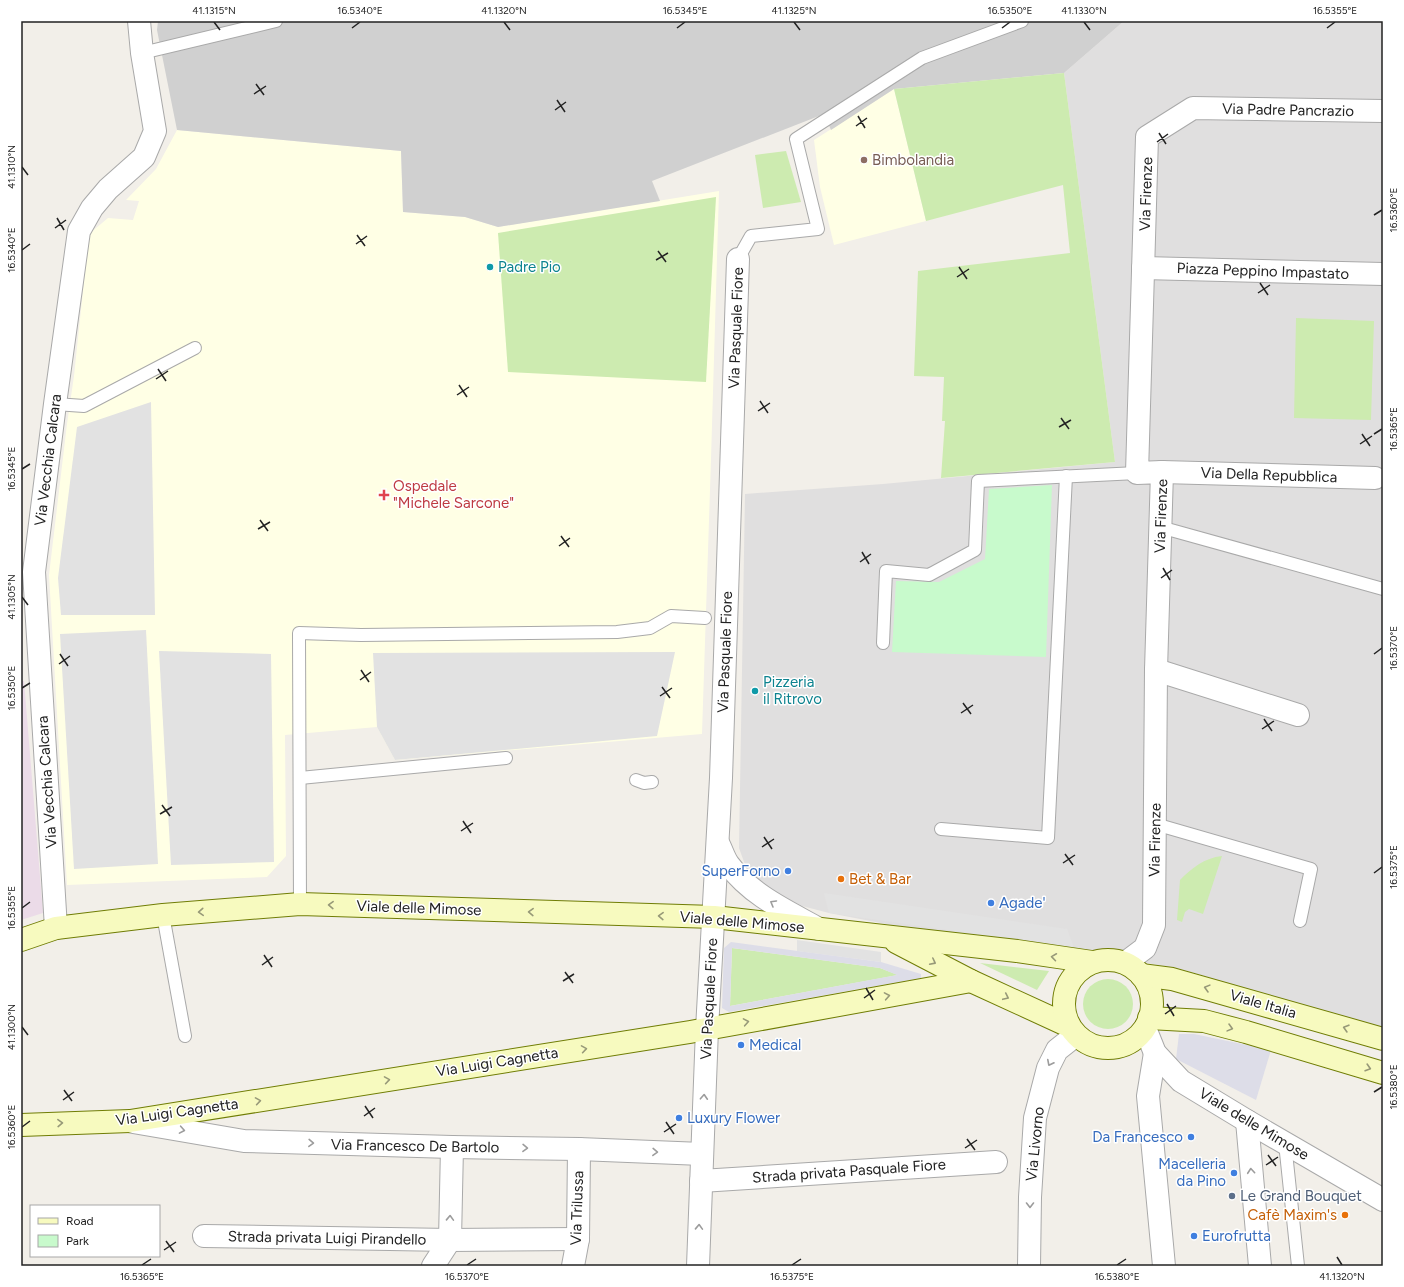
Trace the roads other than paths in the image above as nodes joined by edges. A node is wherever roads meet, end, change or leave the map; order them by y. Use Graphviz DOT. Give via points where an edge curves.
graph roads {
  1 [pos="139,21"];
  2 [pos="234,21"];
  3 [pos="276,21"];
  4 [pos="1022,21"];
  5 [pos="226,33"];
  6 [pos="142,53"];
  7 [pos="1192,108"];
  8 [pos="1383,111"];
  9 [pos="738,259"];
  10 [pos="1143,268"];
  11 [pos="1383,274"];
  12 [pos="195,348"];
  13 [pos="55,404"];
  14 [pos="1162,472"];
  15 [pos="1138,473"];
  16 [pos="1066,476"];
  17 [pos="1375,478"];
  18 [pos="1160,527"];
  19 [pos="1383,589"];
  20 [pos="705,618"];
  21 [pos="883,643"];
  22 [pos="1156,670"];
  23 [pos="1298,716"];
  24 [pos="506,758"];
  25 [pos="300,778"];
  26 [pos="636,780"];
  27 [pos="652,782"];
  28 [pos="1155,824"];
  29 [pos="941,829"];
  30 [pos="718,843"];
  31 [pos="300,904"];
  32 [pos="163,915"];
  33 [pos="714,917"];
  34 [pos="1300,921"];
  35 [pos="56,928"];
  36 [pos="819,929"];
  37 [pos="886,937"];
  38 [pos="21,940"];
  39 [pos="1092,962"];
  40 [pos="1133,969"];
  41 [pos="971,981"];
  42 [pos="1147,1023"];
  43 [pos="707,1028"];
  44 [pos="1072,1030"];
  45 [pos="185,1036"];
  46 [pos="1383,1039"];
  47 [pos="1155,1053"];
  48 [pos="1383,1073"];
  49 [pos="130,1121"];
  50 [pos="1247,1121"];
  51 [pos="21,1125"];
  52 [pos="1285,1143"];
  53 [pos="452,1147"];
  54 [pos="579,1149"];
  55 [pos="702,1154"];
  56 [pos="996,1162"];
  57 [pos="701,1181"];
  58 [pos="1383,1200"];
  59 [pos="204,1236"];
  60 [pos="578,1239"];
  61 [pos="450,1240"];
  62 [pos="433,1266"];
  63 [pos="573,1266"];
  64 [pos="698,1266"];
  65 [pos="1029,1266"];
  66 [pos="1164,1266"];
  67 [pos="1260,1266"];
  68 [pos="1298,1266"];
  1 -- 6 [label="street, Via Vecchia Calcara"];
  2 -- 5 [label="lane"];
  3 -- 5 [label="lane"];
  4 -- 9 [label="lane, Via Pasquale Fiore" via="922,58 796,139 818,229 751,236"];
  5 -- 6 [label="lane"];
  6 -- 13 [label="street, Via Vecchia Calcara" via="155,131 144,157 92,208 79,231"];
  7 -- 8 [label="street, Via Padre Pancrazio"];
  7 -- 10 [label="street, Via Firenze" via="1148,137"];
  9 -- 30 [label="street, Via Pasquale Fiore"];
  10 -- 11 [label="street, Piazza Peppino Impastato"];
  10 -- 15 [label="street, Via Firenze"];
  12 -- 13 [label="lane" via="84,406"];
  13 -- 35 [label="street, Via Vecchia Calcara" via="34,572"];
  14 -- 15 [label="street, Via Firenze"];
  14 -- 17 [label="street, Via Della Repubblica"];
  14 -- 18 [label="street, Via Firenze"];
  15 -- 16 [label="lane"];
  16 -- 21 [label="lane" via="978,481 975,550 930,575 886,571"];
  16 -- 29 [label="lane" via="1048,838"];
  18 -- 19 [label="lane"];
  18 -- 22 [label="street, Via Firenze"];
  20 -- 25 [label="lane" via="671,616 650,628 617,632 360,635 299,633"];
  22 -- 23 [label="street"];
  22 -- 28 [label="street, Via Firenze"];
  24 -- 25 [label="lane"];
  25 -- 31 [label="lane"];
  26 -- 27 [label="lane"];
  28 -- 34 [label="lane" via="1311,870"];
  28 -- 40 [label="street, Via Firenze" via="1154,925"];
  30 -- 33 [label="street, Via Pasquale Fiore"];
  36 -- 30 [label="street, Viale delle Mimose, one-way" via="754,891 728,864"];
  31 -- 32 [label="main road, Viale delle Mimose, one-way"];
  33 -- 31 [label="main road, Viale delle Mimose, one-way"];
  32 -- 35 [label="main road, Viale delle Mimose"];
  32 -- 45 [label="lane"];
  33 -- 36 [label="main road, Viale delle Mimose"];
  33 -- 43 [label="street, Via Pasquale Fiore"];
  35 -- 38 [label="main road, Viale delle Mimose"];
  36 -- 37 [label="main road, Viale delle Mimose"];
  39 -- 37 [label="main road, Viale delle Mimose, one-way"];
  37 -- 41 [label="main road, Viale delle Mimose, one-way"];
  39 -- 40 [label="main road" via="1114,960"];
  39 -- 44 [label="main road" via="1081,968 1066,990 1063,1002 1065,1015"];
  40 -- 42 [label="main road" via="1149,988 1152,1003"];
  46 -- 40 [label="main road, Viale Italia, one-way"];
  43 -- 41 [label="main road, Via Luigi Cagnetta, one-way"];
  41 -- 44 [label="main road, Viale delle Mimose, one-way"];
  42 -- 44 [label="main road" via="1137,1037 1113,1048 1087,1043"];
  42 -- 47 [label="street, Viale delle Mimose"];
  42 -- 48 [label="main road, one-way" via="1204,1021"];
  49 -- 43 [label="main road, Via Luigi Cagnetta, one-way"];
  55 -- 43 [label="street, Via Pasquale Fiore, one-way"];
  44 -- 65 [label="street, Via Livorno, one-way" via="1057,1050 1048,1068 1035,1118"];
  47 -- 50 [label="street, Viale delle Mimose" via="1181,1080"];
  47 -- 66 [label="street" via="1148,1096"];
  51 -- 49 [label="main road, Via Luigi Cagnetta, one-way"];
  49 -- 53 [label="street, Via Francesco De Bartolo, one-way" via="244,1141"];
  50 -- 52 [label="street, Viale delle Mimose"];
  67 -- 50 [label="street, one-way"];
  52 -- 58 [label="street, Viale delle Mimose"];
  52 -- 68 [label="lane"];
  53 -- 54 [label="street, Via Francesco De Bartolo, one-way"];
  61 -- 53 [label="street, one-way"];
  54 -- 55 [label="street, Via Francesco De Bartolo, one-way"];
  54 -- 60 [label="street, Via Trilussa"];
  55 -- 57 [label="street, Via Pasquale Fiore"];
  56 -- 57 [label="street, Strada privata Pasquale Fiore"];
  64 -- 57 [label="street, Via Pasquale Fiore, one-way"];
  59 -- 61 [label="street, Strada privata Luigi Pirandello"];
  60 -- 61 [label="street, Strada privata Luigi Pirandello"];
  60 -- 63 [label="street, Via Trilussa"];
  61 -- 62 [label="street"];
}
